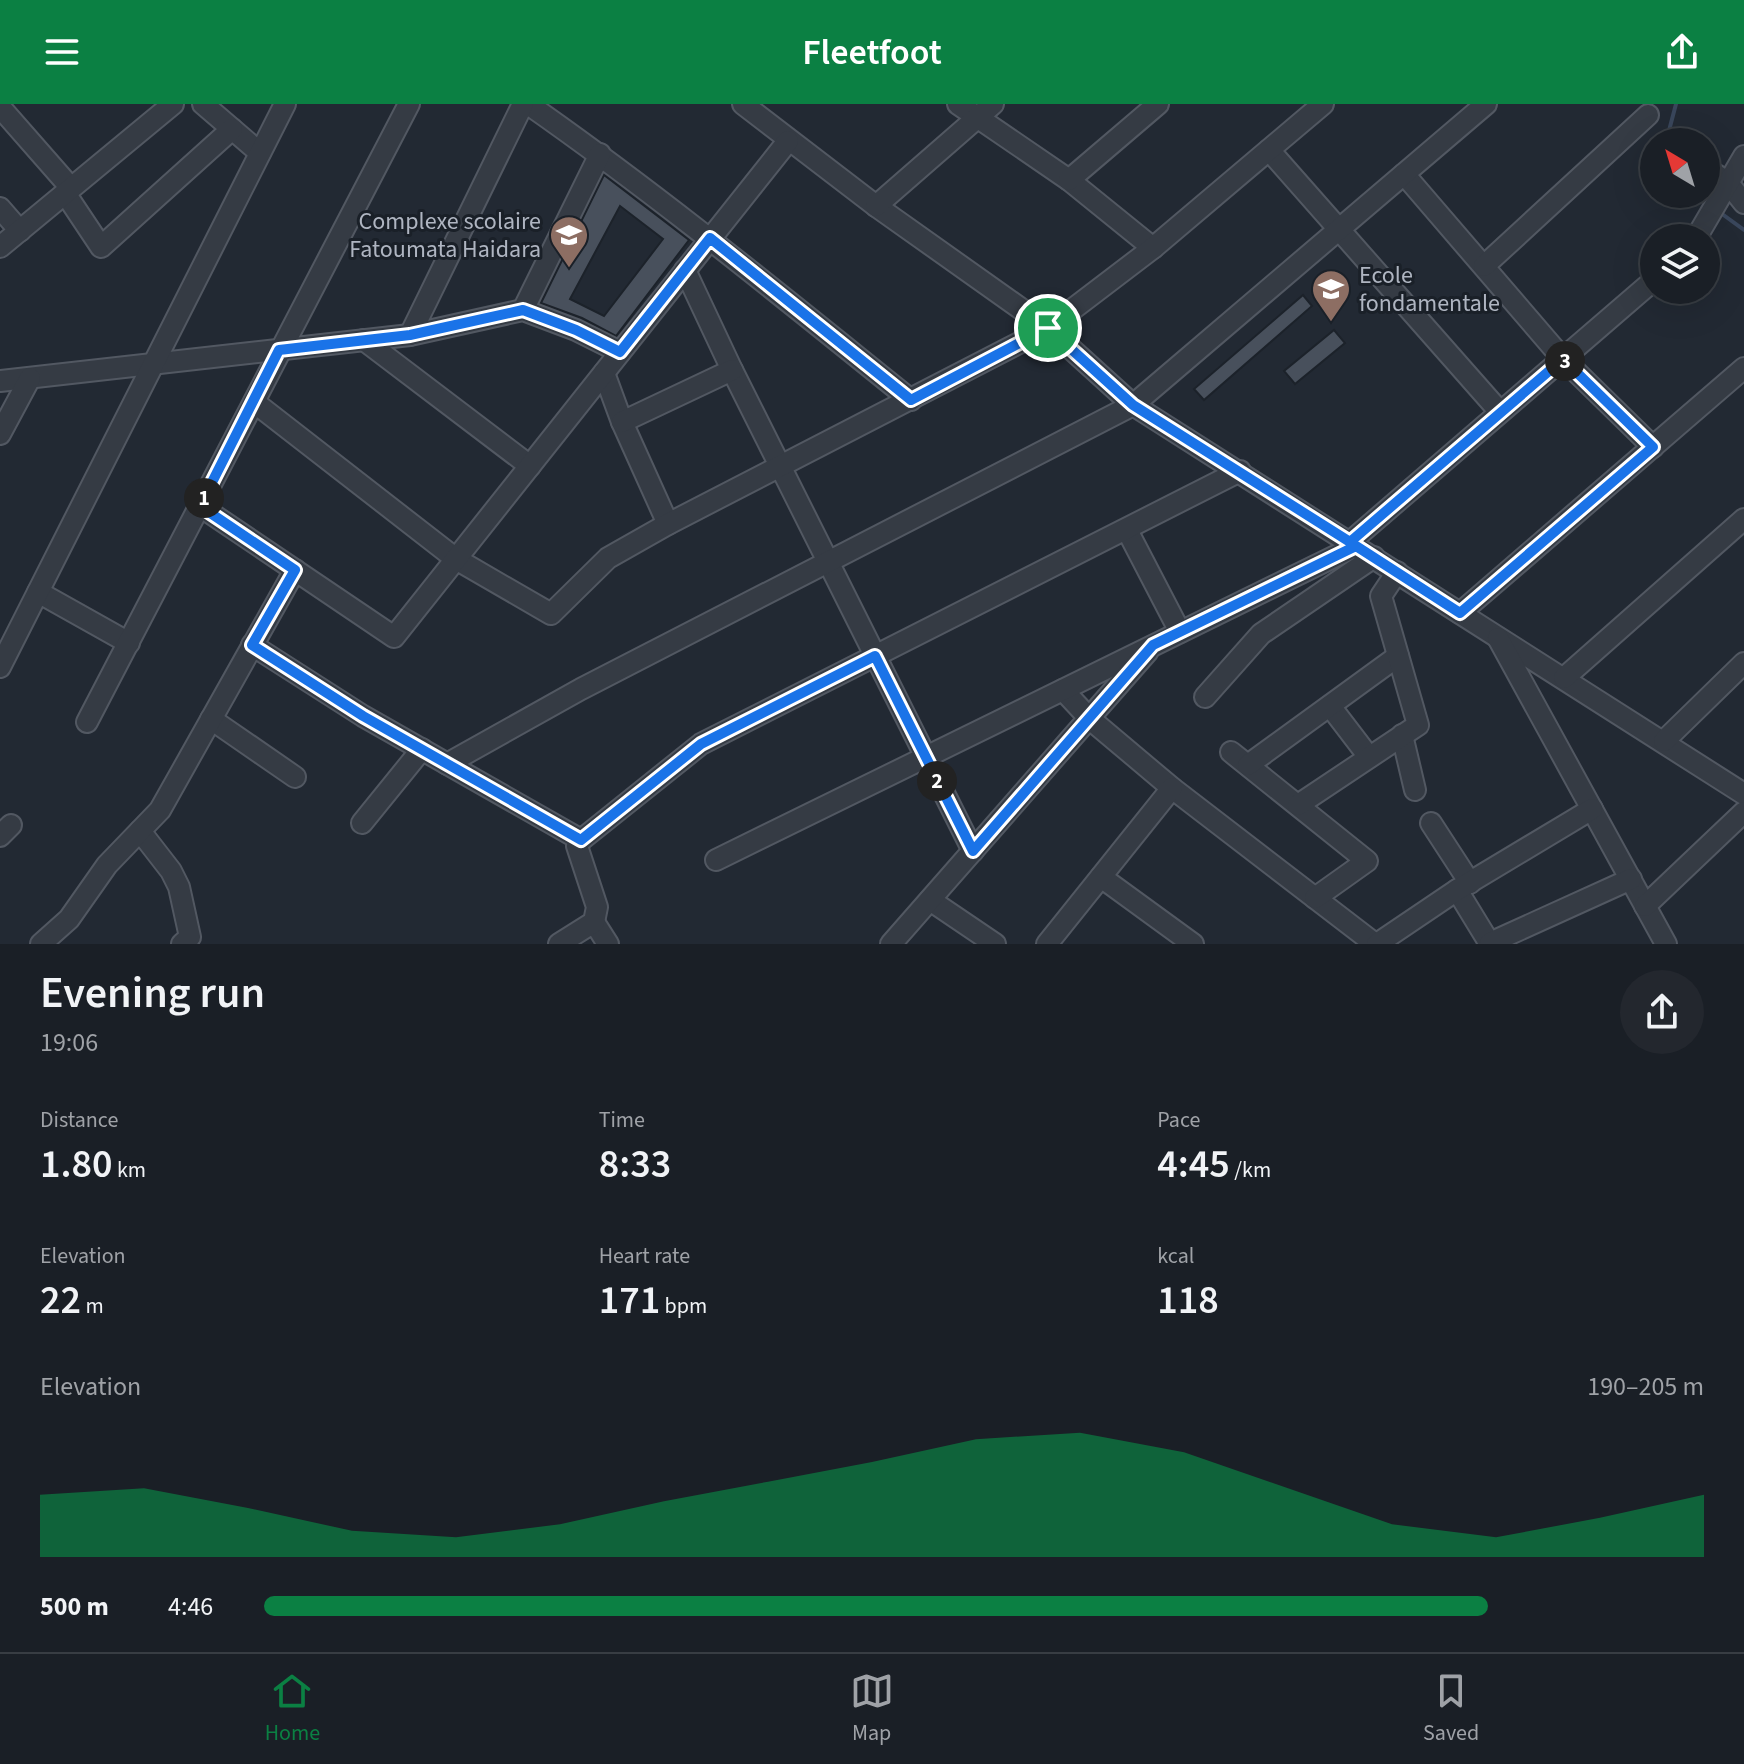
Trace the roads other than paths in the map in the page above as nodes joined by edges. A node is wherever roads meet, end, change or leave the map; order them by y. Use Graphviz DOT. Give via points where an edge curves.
graph roads {
  1 [pos="173,104"];
  2 [pos="203,104"];
  3 [pos="285,104"];
  4 [pos="409,104"];
  5 [pos="525,104"];
  6 [pos="743,104"];
  7 [pos="958,104"];
  8 [pos="1158,104"];
  9 [pos="1323,104"];
  10 [pos="1486,104"];
  11 [pos="0,107"];
  12 [pos="986,110"];
  13 [pos="150,111"];
  14 [pos="1648,115"];
  15 [pos="232,129"];
  16 [pos="788,141"];
  17 [pos="1269,150"];
  18 [pos="260,153"];
  19 [pos="600,154"];
  20 [pos="1744,156"];
  21 [pos="1404,174"];
  22 [pos="1720,178"];
  23 [pos="1069,180"];
  24 [pos="1728,183"];
  25 [pos="68,191"];
  26 [pos="1744,203"];
  27 [pos="876,206"];
  28 [pos="0,208"];
  29 [pos="1704,224"];
  30 [pos="1339,229"];
  31 [pos="20,231"];
  32 [pos="710,238"];
  33 [pos="0,247"];
  34 [pos="1153,248"];
  35 [pos="1484,266"];
  36 [pos="685,270"];
  37 [pos="1640,292"];
  38 [pos="523,310"];
  39 [pos="1048,328"];
  40 [pos="410,335"];
  41 [pos="364,340"];
  42 [pos="279,350"];
  43 [pos="620,352"];
  44 [pos="1563,359"];
  45 [pos="152,364"];
  46 [pos="1744,368"];
  47 [pos="732,370"];
  48 [pos="604,373"];
  49 [pos="30,378"];
  50 [pos="0,381"];
  51 [pos="911,400"];
  52 [pos="254,402"];
  53 [pos="1133,405"];
  54 [pos="1500,412"];
  55 [pos="622,422"];
  56 [pos="0,434"];
  57 [pos="1653,447"];
  58 [pos="530,466"];
  59 [pos="780,467"];
  60 [pos="1240,471"];
  61 [pos="200,506"];
  62 [pos="1744,519"];
  63 [pos="668,524"];
  64 [pos="1127,530"];
  65 [pos="1353,544"];
  66 [pos="1374,557"];
  67 [pos="456,559"];
  68 [pos="828,562"];
  69 [pos="295,570"];
  70 [pos="1397,572"];
  71 [pos="38,592"];
  72 [pos="1460,613"];
  73 [pos="1180,632"];
  74 [pos="1496,635"];
  75 [pos="129,643"];
  76 [pos="252,645"];
  77 [pos="1153,645"];
  78 [pos="875,656"];
  79 [pos="1398,656"];
  80 [pos="1744,663"];
  81 [pos="0,667"];
  82 [pos="1564,678"];
  83 [pos="1063,690"];
  84 [pos="1205,697"];
  85 [pos="1330,706"];
  86 [pos="211,719"];
  87 [pos="1090,719"];
  88 [pos="87,722"];
  89 [pos="1402,735"];
  90 [pos="1664,741"];
  91 [pos="422,749"];
  92 [pos="1231,752"];
  93 [pos="925,757"];
  94 [pos="1369,757"];
  95 [pos="447,764"];
  96 [pos="1248,765"];
  97 [pos="295,777"];
  98 [pos="1172,788"];
  99 [pos="1415,790"];
  100 [pos="1744,794"];
  101 [pos="1298,805"];
  102 [pos="1592,809"];
  103 [pos="1744,812"];
  104 [pos="362,823"];
  105 [pos="1431,823"];
  106 [pos="140,831"];
  107 [pos="581,840"];
  108 [pos="973,851"];
  109 [pos="716,860"];
  110 [pos="1101,877"];
  111 [pos="1631,879"];
  112 [pos="1463,886"];
  113 [pos="1315,898"];
  114 [pos="930,900"];
  115 [pos="1645,906"];
  116 [pos="594,922"];
  117 [pos="41,944"];
  118 [pos="182,944"];
  119 [pos="559,944"];
  120 [pos="608,944"];
  121 [pos="891,944"];
  122 [pos="995,944"];
  123 [pos="1047,944"];
  124 [pos="1193,944"];
  125 [pos="1376,944"];
  126 [pos="1490,944"];
  127 [pos="1666,944"];
  1 -- 13 [label="street"];
  2 -- 15 [label="street"];
  3 -- 18 [label="street"];
  4 -- 42 [label="street"];
  5 -- 19 [label="street"];
  5 -- 40 [label="street"];
  6 -- 16 [label="street"];
  7 -- 12 [label="street"];
  8 -- 23 [label="street"];
  9 -- 17 [label="street"];
  10 -- 21 [label="street"];
  11 -- 25 [label="street"];
  12 -- 23 [label="street"];
  12 -- 27 [label="street"];
  13 -- 25 [label="street"];
  14 -- 35 [label="street"];
  15 -- 18 [label="street"];
  15 -- 25 [label="street" via="101,247"];
  16 -- 27 [label="street"];
  16 -- 32 [label="street"];
  17 -- 30 [label="street"];
  17 -- 34 [label="street"];
  18 -- 45 [label="street"];
  19 -- 32 [label="street"];
  19 -- 38 [label="street"];
  20 -- 24 [label="street"];
  21 -- 30 [label="street"];
  21 -- 35 [label="street"];
  22 -- 24 [label="street"];
  23 -- 34 [label="street"];
  24 -- 26 [label="street"];
  24 -- 29 [label="street"];
  25 -- 31 [label="street"];
  27 -- 39 [label="street"];
  28 -- 31 [label="street"];
  30 -- 53 [label="street"];
  30 -- 54 [label="street"];
  31 -- 33 [label="street"];
  32 -- 36 [label="street"];
  32 -- 51 [label="street"];
  34 -- 39 [label="street"];
  35 -- 44 [label="street"];
  36 -- 43 [label="street"];
  36 -- 47 [label="street"];
  37 -- 44 [label="street"];
  38 -- 40 [label="street"];
  38 -- 43 [label="street"];
  39 -- 51 [label="street"];
  39 -- 53 [label="street"];
  40 -- 41 [label="street"];
  41 -- 42 [label="street"];
  41 -- 58 [label="street"];
  42 -- 45 [label="street"];
  42 -- 52 [label="street"];
  43 -- 48 [label="street"];
  44 -- 54 [label="street"];
  44 -- 57 [label="street"];
  45 -- 49 [label="street"];
  45 -- 71 [label="street"];
  46 -- 57 [label="street"];
  47 -- 55 [label="street"];
  47 -- 59 [label="street"];
  48 -- 55 [label="street"];
  48 -- 58 [label="street"];
  49 -- 50 [label="street"];
  49 -- 56 [label="street"];
  51 -- 59 [label="street"];
  52 -- 61 [label="street"];
  52 -- 67 [label="street"];
  53 -- 60 [label="street"];
  53 -- 68 [label="street"];
  54 -- 65 [label="street"];
  55 -- 63 [label="street"];
  57 -- 72 [label="street"];
  58 -- 67 [label="street"];
  59 -- 63 [label="street"];
  59 -- 68 [label="street"];
  60 -- 64 [label="street"];
  60 -- 65 [label="street"];
  61 -- 69 [label="street"];
  61 -- 75 [label="street"];
  62 -- 82 [label="street"];
  63 -- 67 [label="street" via="608,558 551,614"];
  64 -- 73 [label="street"];
  64 -- 78 [label="street"];
  65 -- 66 [label="street"];
  65 -- 73 [label="street"];
  66 -- 70 [label="street"];
  66 -- 84 [label="street" via="1261,634"];
  67 -- 69 [label="street" via="394,637"];
  68 -- 78 [label="street"];
  68 -- 95 [label="street"];
  69 -- 76 [label="street"];
  70 -- 72 [label="street"];
  70 -- 79 [label="street" via="1381,596"];
  71 -- 75 [label="street"];
  71 -- 81 [label="street"];
  72 -- 74 [label="street"];
  73 -- 77 [label="street"];
  74 -- 82 [label="street"];
  74 -- 102 [label="street"];
  75 -- 88 [label="street"];
  76 -- 86 [label="street"];
  76 -- 91 [label="street"];
  77 -- 83 [label="street"];
  77 -- 87 [label="street"];
  78 -- 93 [label="street"];
  78 -- 107 [label="street" via="701,744"];
  79 -- 85 [label="street"];
  79 -- 89 [label="street" via="1418,725"];
  80 -- 90 [label="street"];
  82 -- 90 [label="street"];
  83 -- 87 [label="street"];
  83 -- 93 [label="street"];
  85 -- 94 [label="street"];
  85 -- 96 [label="street"];
  86 -- 97 [label="street"];
  86 -- 106 [label="street" via="160,810"];
  87 -- 98 [label="street"];
  87 -- 108 [label="street"];
  89 -- 94 [label="street"];
  89 -- 99 [label="street"];
  90 -- 100 [label="street"];
  91 -- 95 [label="street"];
  91 -- 104 [label="street"];
  92 -- 96 [label="street"];
  93 -- 108 [label="street"];
  93 -- 109 [label="street"];
  94 -- 101 [label="street"];
  95 -- 107 [label="street"];
  96 -- 101 [label="street"];
  98 -- 110 [label="street"];
  98 -- 113 [label="street"];
  101 -- 113 [label="street" via="1367,861"];
  102 -- 111 [label="street"];
  102 -- 112 [label="street"];
  103 -- 115 [label="street"];
  105 -- 112 [label="street"];
  106 -- 117 [label="street" via="107,865 69,919"];
  106 -- 118 [label="street" via="179,887 190,937"];
  107 -- 116 [label="street" via="577,846 597,907"];
  108 -- 114 [label="street"];
  110 -- 123 [label="street"];
  110 -- 124 [label="street"];
  111 -- 115 [label="street"];
  111 -- 126 [label="street"];
  112 -- 125 [label="street"];
  112 -- 126 [label="street"];
  113 -- 125 [label="street"];
  114 -- 121 [label="street"];
  114 -- 122 [label="street"];
  115 -- 127 [label="street"];
  116 -- 119 [label="street"];
  116 -- 120 [label="street"];
}
